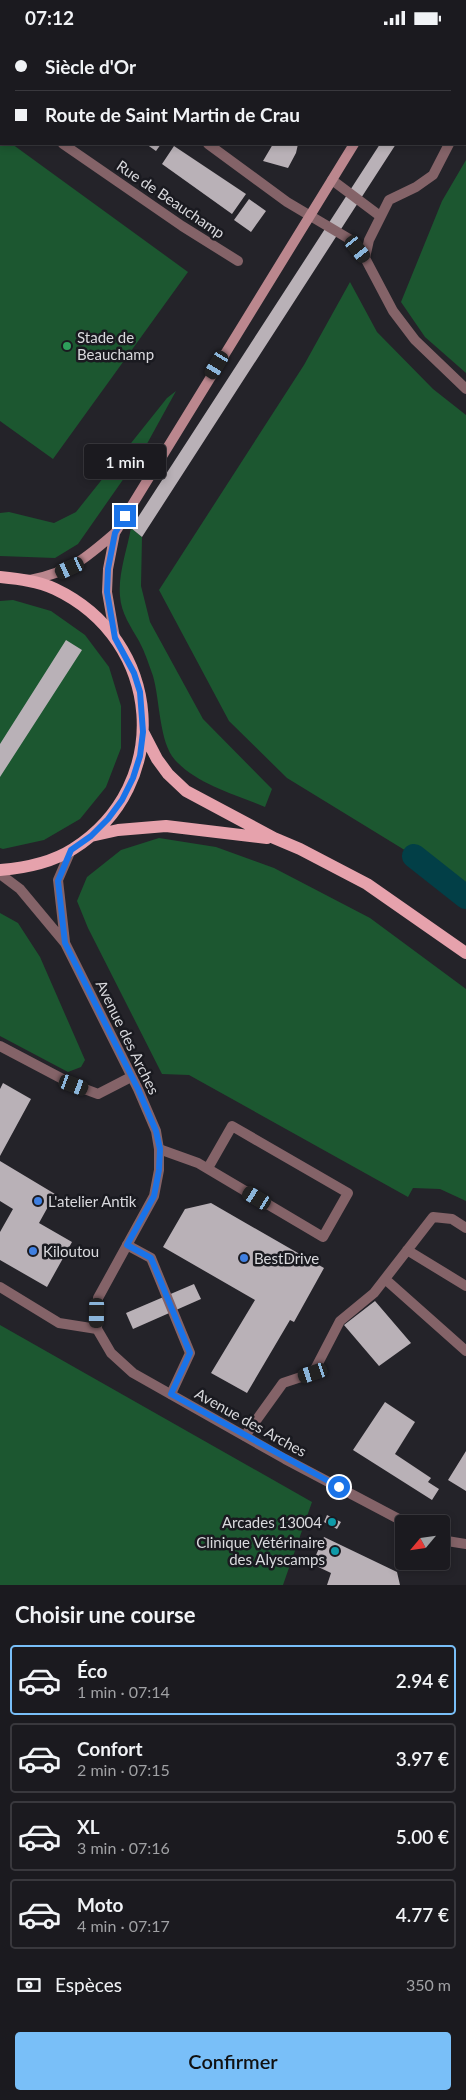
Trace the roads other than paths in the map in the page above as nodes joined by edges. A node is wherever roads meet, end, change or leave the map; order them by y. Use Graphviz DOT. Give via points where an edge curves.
graph roads {
  1 [pos="64,145"];
  2 [pos="209,145"];
  3 [pos="353,145"];
  4 [pos="448,145"];
  5 [pos="332,180"];
  6 [pos="310,215"];
  7 [pos="380,216"];
  8 [pos="365,258"];
  9 [pos="238,261"];
  10 [pos="466,389"];
  11 [pos="115,533"];
  12 [pos="0,577"];
  13 [pos="29,581"];
  14 [pos="115,638"];
  15 [pos="143,732"];
  16 [pos="91,836"];
  17 [pos="274,838"];
  18 [pos="71,850"];
  19 [pos="0,872"];
  20 [pos="65,943"];
  21 [pos="466,953"];
  22 [pos="0,1046"];
  23 [pos="131,1077"];
  24 [pos="160,1149"];
  25 [pos="208,1168"];
  26 [pos="466,1228"];
  27 [pos="127,1245"];
  28 [pos="407,1250"];
  29 [pos="385,1279"];
  30 [pos="466,1286"];
  31 [pos="0,1287"];
  32 [pos="97,1329"];
  33 [pos="466,1351"];
  34 [pos="171,1394"];
  35 [pos="245,1436"];
  36 [pos="395,1517"];
  37 [pos="450,1541"];
  38 [pos="466,1544"];
  1 -- 9 [label="street, Rue de Beauchamp" via="182,227"];
  2 -- 6 [label="street" via="287,203"];
  3 -- 5 [label="main road"];
  4 -- 7 [label="street" via="432,175 389,200"];
  5 -- 6 [label="main road"];
  5 -- 7 [label="street"];
  6 -- 8 [label="street" via="351,240"];
  6 -- 11 [label="main road"];
  7 -- 8 [label="street" via="369,239"];
  8 -- 10 [label="street" via="392,311 415,340"];
  11 -- 13 [label="main road" via="80,563"];
  11 -- 14 [label="main road" via="107,592"];
  12 -- 13 [label="main road"];
  13 -- 14 [label="main road" via="78,601"];
  14 -- 15 [label="main road" via="134,673 141,702"];
  15 -- 16 [label="main road" via="140,756 122,800"];
  15 -- 17 [label="main road" via="157,759 186,791"];
  16 -- 17 [label="main road" via="166,826"];
  16 -- 18 [label="main road"];
  17 -- 21 [label="main road" via="367,884"];
  18 -- 19 [label="main road" via="39,863"];
  18 -- 20 [label="street, Avenue des Arches" via="58,881"];
  19 -- 20 [label="street, Avenue des Arches" via="20,889"];
  20 -- 23 [label="street, Avenue des Arches"];
  22 -- 23 [label="street" via="98,1094"];
  23 -- 24 [label="street, Avenue des Arches" via="156,1131"];
  24 -- 25 [label="street"];
  24 -- 27 [label="street, Avenue des Arches" via="154,1196"];
  25 -- 25 [label="street" via="323,1237 348,1193 232,1126"];
  26 -- 28 [label="street" via="452,1219 433,1217"];
  27 -- 32 [label="street, Avenue des Arches" via="98,1298"];
  27 -- 34 [label="street" via="151,1258 190,1353"];
  28 -- 29 [label="street"];
  28 -- 30 [label="street"];
  29 -- 33 [label="street"];
  29 -- 35 [label="street" via="374,1293 340,1321 313,1373 283,1383"];
  31 -- 32 [label="street" via="58,1323"];
  32 -- 34 [label="street, Avenue des Arches" via="111,1353 133,1373"];
  34 -- 35 [label="street, Avenue des Arches"];
  35 -- 36 [label="street, Avenue des Arches"];
  37 -- 38 [label="street"];
}
